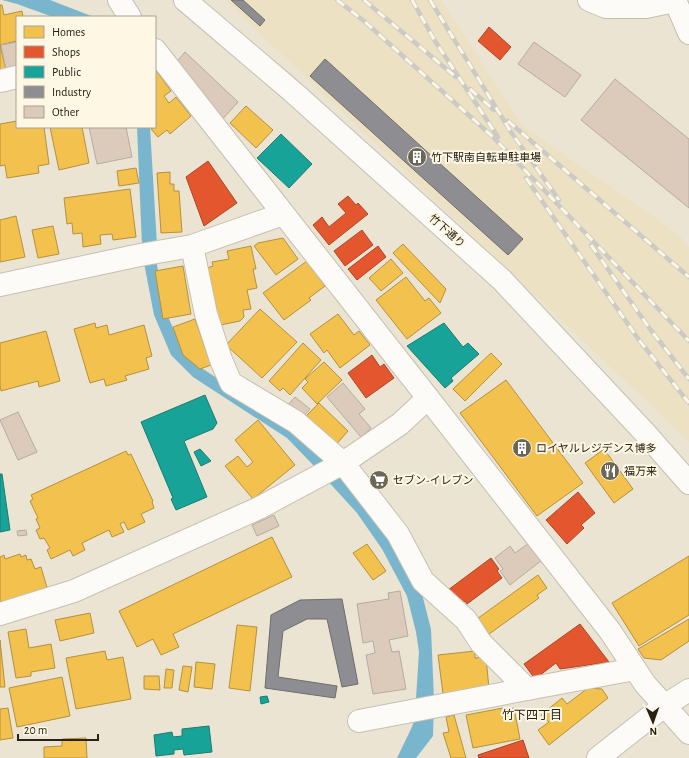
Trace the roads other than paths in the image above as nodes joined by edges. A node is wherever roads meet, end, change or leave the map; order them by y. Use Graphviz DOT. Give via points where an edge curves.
graph roads {
  1 [pos="119,0"];
  2 [pos="185,0"];
  3 [pos="589,0"];
  4 [pos="675,0"];
  5 [pos="129,16"];
  6 [pos="689,33"];
  7 [pos="156,51"];
  8 [pos="16,76"];
  9 [pos="0,80"];
  10 [pos="283,214"];
  11 [pos="192,246"];
  12 [pos="0,285"];
  13 [pos="428,398"];
  14 [pos="343,463"];
  15 [pos="689,483"];
  16 [pos="0,614"];
  17 [pos="635,669"];
  18 [pos="527,689"];
  19 [pos="689,690"];
  20 [pos="664,706"];
  21 [pos="359,722"];
  22 [pos="689,733"];
  23 [pos="598,758"];
  1 -- 5 [label="street"];
  2 -- 15 [label="street, 竹下通り" via="293,92 502,280"];
  3 -- 4 [label="street" via="606,6 646,7"];
  4 -- 6 [label="street"];
  7 -- 10 [label="street"];
  8 -- 9 [label="street"];
  10 -- 11 [label="street"];
  10 -- 13 [label="street"];
  11 -- 12 [label="street"];
  11 -- 14 [label="street" via="206,314 231,383 296,422"];
  13 -- 14 [label="street" via="400,424"];
  13 -- 17 [label="street" via="610,631"];
  14 -- 16 [label="street" via="259,508 74,591"];
  14 -- 18 [label="street" via="398,534 423,581 466,620 481,643"];
  17 -- 18 [label="street"];
  17 -- 20 [label="street"];
  18 -- 21 [label="street"];
  19 -- 20 [label="street"];
  20 -- 22 [label="street"];
  20 -- 23 [label="street"];
}
